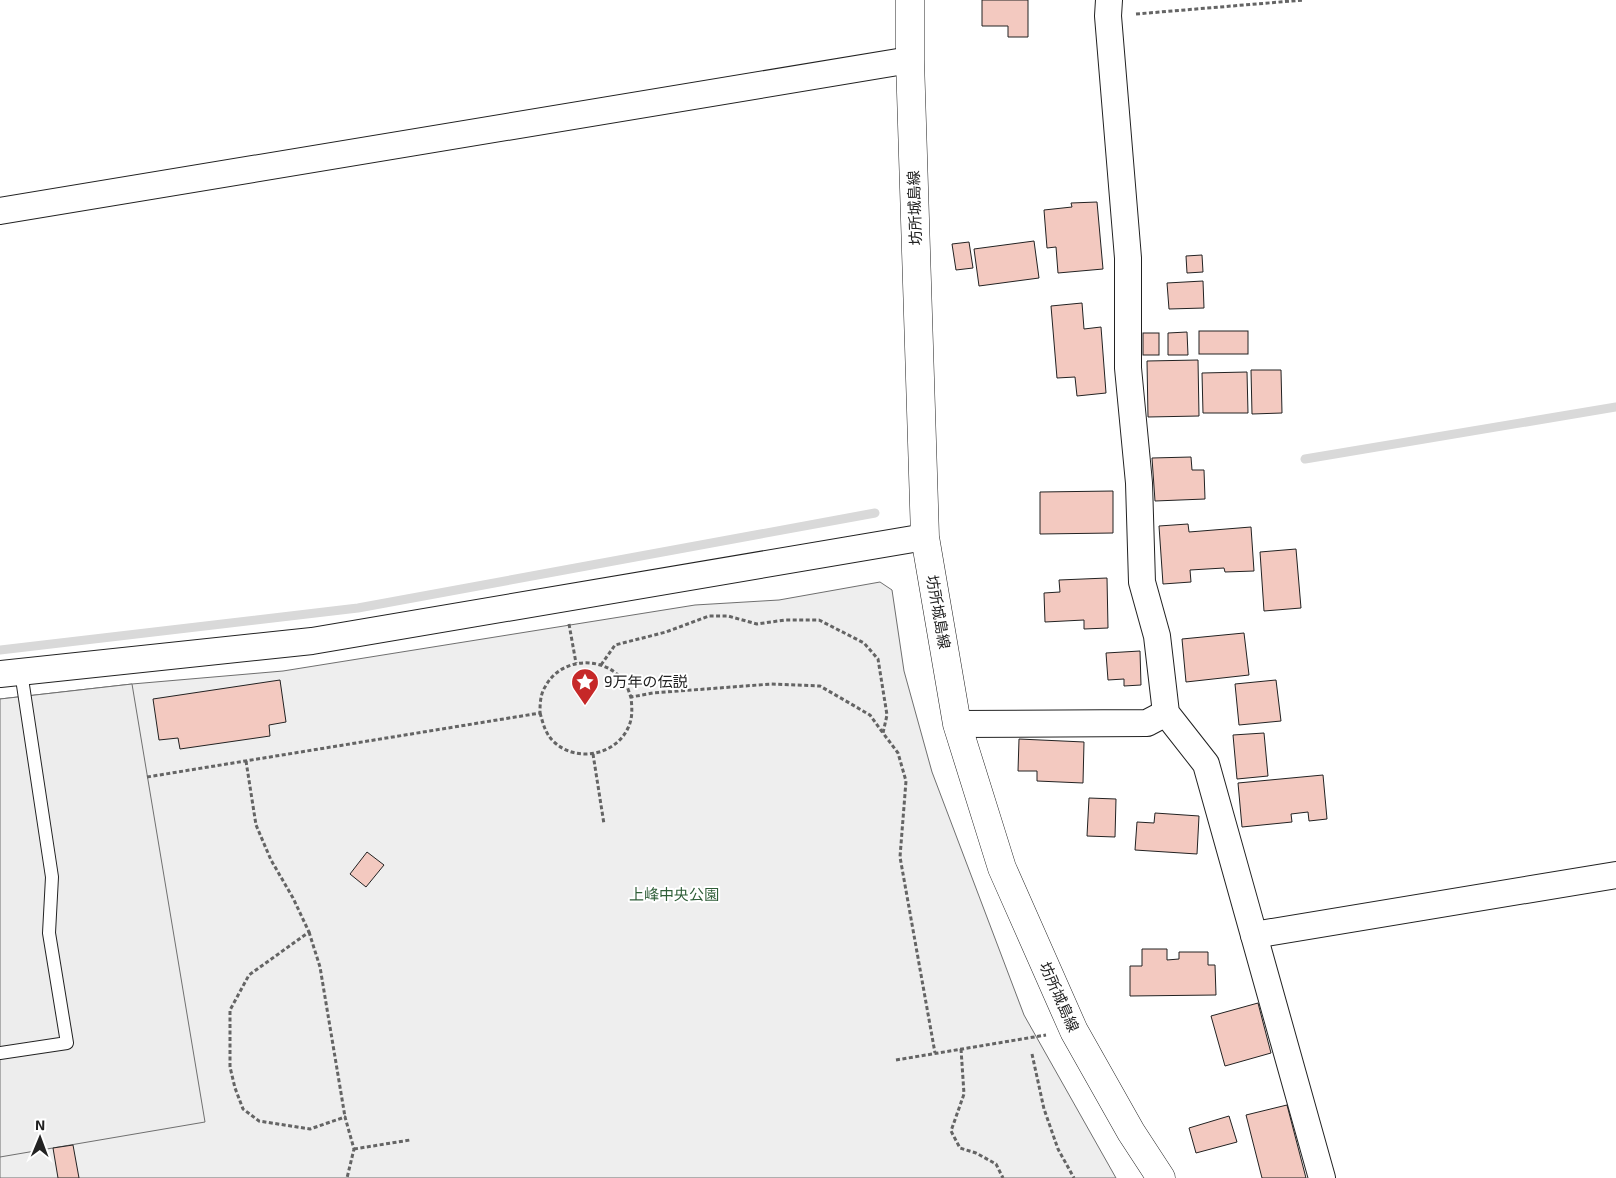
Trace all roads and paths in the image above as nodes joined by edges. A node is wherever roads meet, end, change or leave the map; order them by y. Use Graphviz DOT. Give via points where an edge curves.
graph roads {
  1 [pos="910,0"];
  2 [pos="1304,0"];
  3 [pos="1108,8"];
  4 [pos="910,60"];
  5 [pos="0,211"];
  6 [pos="925,537"];
  7 [pos="565,598"];
  8 [pos="576,663"];
  9 [pos="602,665"];
  10 [pos="10,673"];
  11 [pos="631,697"];
  12 [pos="540,713"];
  13 [pos="1166,713"];
  14 [pos="957,724"];
  15 [pos="883,733"];
  16 [pos="593,754"];
  17 [pos="246,761"];
  18 [pos="147,777"];
  19 [pos="604,824"];
  20 [pos="1616,875"];
  21 [pos="309,932"];
  22 [pos="1254,935"];
  23 [pos="1074,1031"];
  24 [pos="961,1049"];
  25 [pos="0,1053"];
  26 [pos="935,1053"];
  27 [pos="1032,1054"];
  28 [pos="896,1060"];
  29 [pos="345,1117"];
  30 [pos="410,1140"];
  31 [pos="354,1150"];
  32 [pos="347,1178"];
  33 [pos="1003,1178"];
  34 [pos="1074,1178"];
  35 [pos="1161,1178"];
  36 [pos="1322,1178"];
  1 -- 4 [label="main road, 坊所城島線"];
  2 -- 3 [label="path"];
  3 -- 13 [label="street" via="1128,258 1128,368 1139,483 1142,582 1156,636"];
  4 -- 5 [label="street"];
  4 -- 6 [label="main road, 坊所城島線"];
  6 -- 7 [label="street"];
  6 -- 14 [label="main road, 坊所城島線"];
  7 -- 8 [label="path"];
  7 -- 10 [label="street" via="312,642"];
  8 -- 9 [label="path"];
  8 -- 12 [label="path" via="558,672 544,687"];
  9 -- 11 [label="path" via="625,684"];
  9 -- 15 [label="path" via="614,645 666,632 710,616 728,616 757,624 818,620 864,643 878,660 887,715"];
  10 -- 25 [label="lane" via="52,877 48,934 66,1043"];
  11 -- 15 [label="path" via="653,692 771,684 820,686 870,715"];
  11 -- 16 [label="path" via="629,727 607,750"];
  12 -- 16 [label="path" via="544,729 558,745 578,754"];
  12 -- 17 [label="path"];
  13 -- 14 [label="street" via="1148,723"];
  13 -- 22 [label="street" via="1206,764"];
  14 -- 23 [label="main road, 坊所城島線" via="1002,868"];
  15 -- 26 [label="path" via="898,753 906,781 900,857"];
  16 -- 19 [label="path"];
  17 -- 18 [label="path"];
  17 -- 21 [label="path" via="256,825 270,860"];
  20 -- 22 [label="street"];
  21 -- 29 [label="path" via="320,967"];
  21 -- 29 [label="path" via="249,975 230,1010 230,1067 243,1109 259,1121 310,1129"];
  22 -- 36 [label="street"];
  23 -- 24 [label="path"];
  23 -- 35 [label="main road, 坊所城島線"];
  24 -- 26 [label="path"];
  24 -- 33 [label="path" via="964,1094 952,1131 960,1148 996,1164"];
  26 -- 28 [label="path"];
  27 -- 34 [label="path" via="1044,1109 1058,1149"];
  29 -- 31 [label="path"];
  30 -- 31 [label="path"];
  31 -- 32 [label="path"];
}
